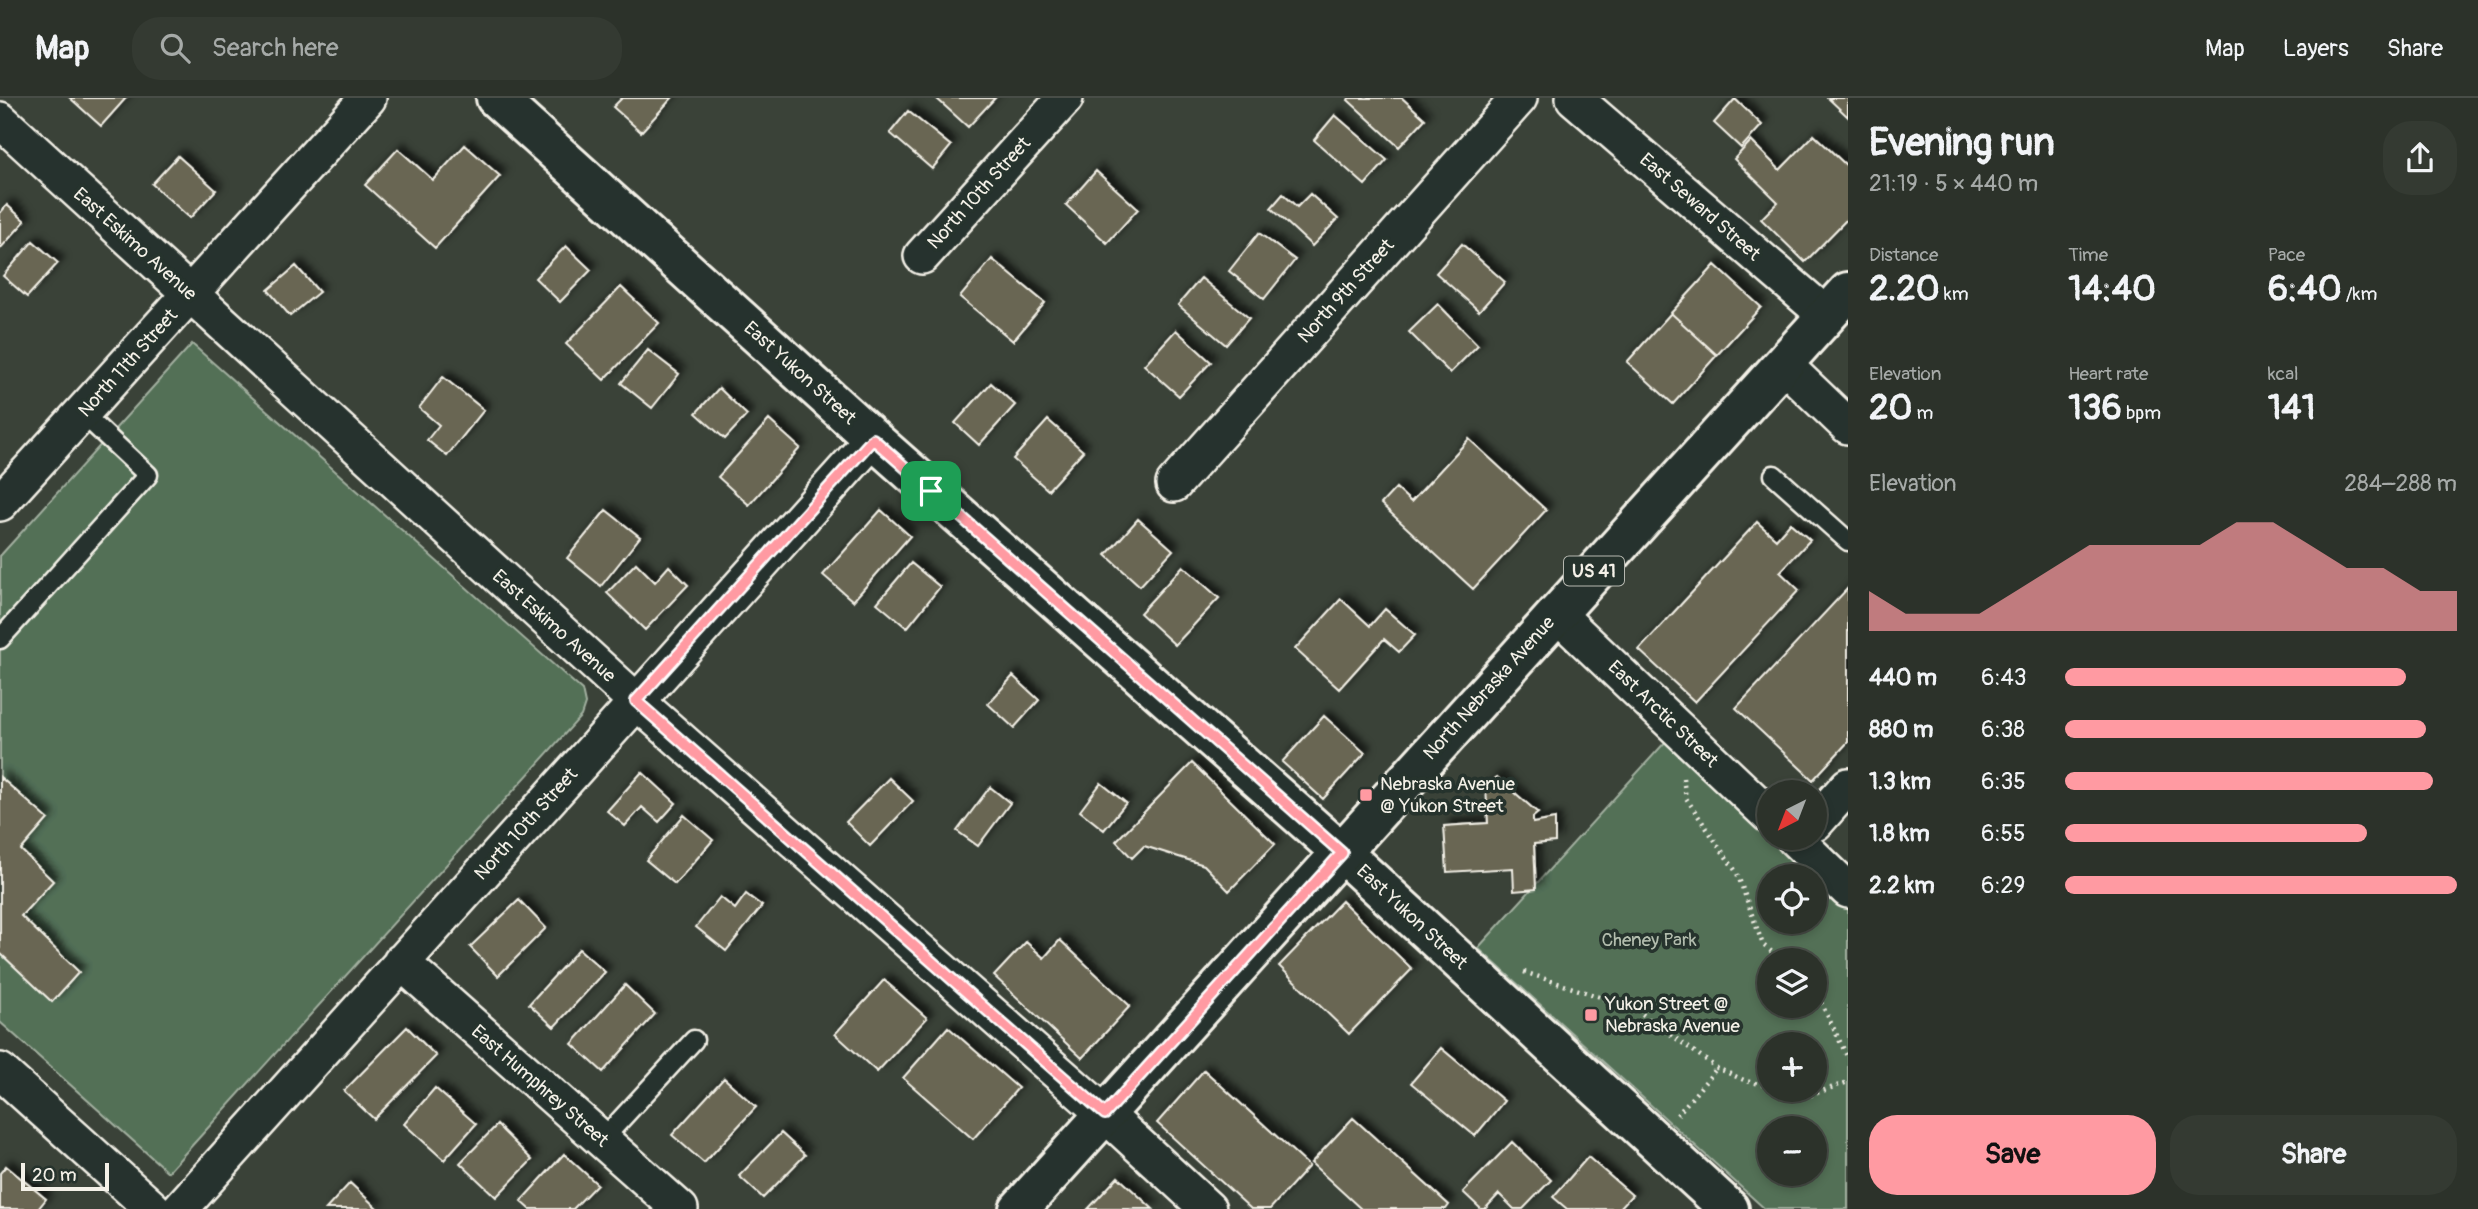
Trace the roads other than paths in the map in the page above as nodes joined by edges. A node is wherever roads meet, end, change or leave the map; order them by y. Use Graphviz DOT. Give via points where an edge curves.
graph roads {
  1 [pos="368,98"];
  2 [pos="496,98"];
  3 [pos="1065,98"];
  4 [pos="1519,98"];
  5 [pos="1574,98"];
  6 [pos="0,120"];
  7 [pos="922,256"];
  8 [pos="190,294"];
  9 [pos="1837,304"];
  10 [pos="1783,364"];
  11 [pos="82,413"];
  12 [pos="1848,426"];
  13 [pos="873,439"];
  14 [pos="1774,475"];
  15 [pos="1174,484"];
  16 [pos="0,503"];
  17 [pos="1848,541"];
  18 [pos="1556,612"];
  19 [pos="0,639"];
  20 [pos="636,701"];
  21 [pos="1848,786"];
  22 [pos="1757,804"];
  23 [pos="1827,808"];
  24 [pos="1815,850"];
  25 [pos="1342,853"];
  26 [pos="1848,890"];
  27 [pos="401,962"];
  28 [pos="694,1040"];
  29 [pos="0,1071"];
  30 [pos="1105,1114"];
  31 [pos="602,1140"];
  32 [pos="153,1209"];
  33 [pos="180,1209"];
  34 [pos="680,1209"];
  35 [pos="1019,1209"];
  36 [pos="1208,1209"];
  37 [pos="1729,1209"];
  1 -- 8 [label="street, North 11th Street"];
  2 -- 13 [label="street, East Yukon Street"];
  3 -- 7 [label="street, North 10th Street"];
  4 -- 15 [label="street, North 9th Street"];
  5 -- 9 [label="street, East Seward Street"];
  6 -- 8 [label="street, East Eskimo Avenue"];
  8 -- 11 [label="street, North 11th Street"];
  8 -- 20 [label="street, East Eskimo Avenue"];
  9 -- 10 [label="street, North Nebraska Avenue / US 41"];
  10 -- 12 [label="street"];
  10 -- 18 [label="street, North Nebraska Avenue / US 41"];
  11 -- 16 [label="street, North 11th Street"];
  11 -- 19 [label="lane" via="148,475"];
  13 -- 20 [label="street, North 10th Street"];
  13 -- 25 [label="street, East Yukon Street"];
  14 -- 17 [label="lane"];
  18 -- 22 [label="street, East Arctic Street"];
  18 -- 25 [label="street, North Nebraska Avenue / US 41"];
  20 -- 27 [label="street, North 10th Street"];
  20 -- 30 [label="street, East Eskimo Avenue"];
  21 -- 23 [label="street"];
  24 -- 26 [label="street"];
  25 -- 30 [label="street, North Nebraska Avenue / US 41"];
  25 -- 37 [label="street, East Yukon Street"];
  27 -- 31 [label="street, East Humphrey Street"];
  27 -- 33 [label="street, North 10th Street"];
  28 -- 31 [label="lane"];
  29 -- 32 [label="street"];
  30 -- 35 [label="street, North Nebraska Avenue / US 41"];
  30 -- 36 [label="street, East Eskimo Avenue"];
  31 -- 34 [label="street, East Humphrey Street"];
}
